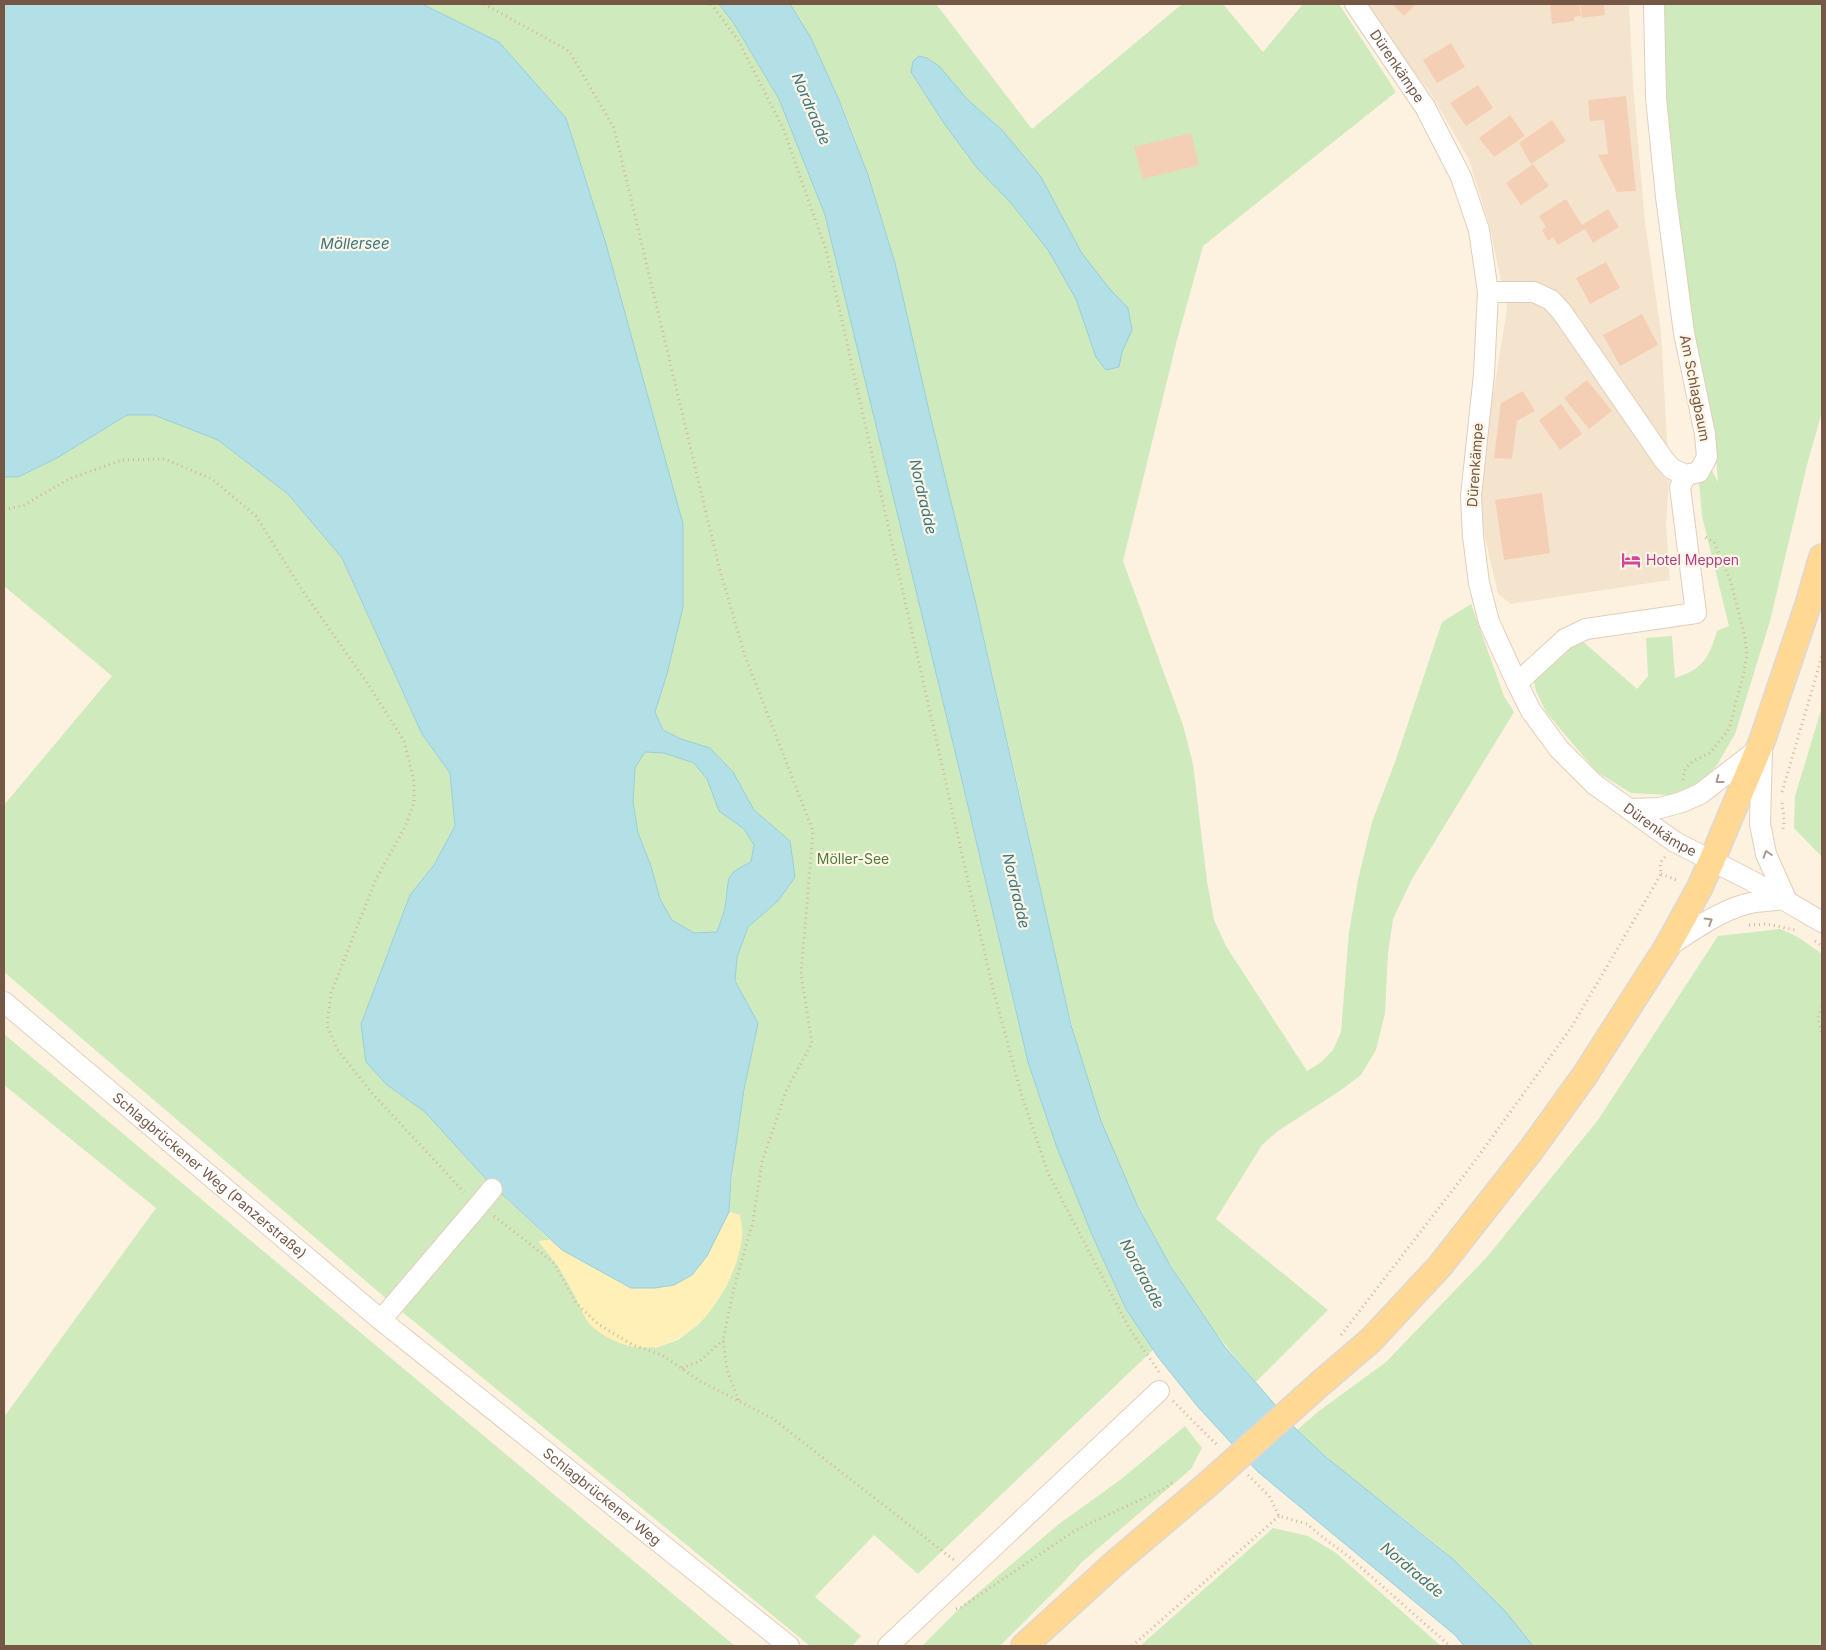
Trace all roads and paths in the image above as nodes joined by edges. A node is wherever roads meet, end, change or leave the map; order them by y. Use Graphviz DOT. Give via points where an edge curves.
graph roads {
  1 [pos="484,4"];
  2 [pos="710,4"];
  3 [pos="1355,4"];
  4 [pos="1654,4"];
  5 [pos="1488,292"];
  6 [pos="1686,475"];
  7 [pos="4,510"];
  8 [pos="1685,526"];
  9 [pos="1822,557"];
  10 [pos="1822,656"];
  11 [pos="1517,683"];
  12 [pos="1760,746"];
  13 [pos="1690,798"];
  14 [pos="1631,809"];
  15 [pos="1781,833"];
  16 [pos="1712,860"];
  17 [pos="1661,874"];
  18 [pos="1786,899"];
  19 [pos="1822,922"];
  20 [pos="1742,926"];
  21 [pos="1798,930"];
  22 [pos="1811,938"];
  23 [pos="1822,946"];
  24 [pos="1667,947"];
  25 [pos="4,1002"];
  26 [pos="1822,1007"];
  27 [pos="1822,1036"];
  28 [pos="492,1189"];
  29 [pos="478,1206"];
  30 [pos="381,1320"];
  31 [pos="1340,1336"];
  32 [pos="722,1340"];
  33 [pos="415,1348"];
  34 [pos="682,1368"];
  35 [pos="1159,1391"];
  36 [pos="739,1401"];
  37 [pos="1178,1479"];
  38 [pos="968,1571"];
  39 [pos="924,1613"];
  40 [pos="789,1646"];
  41 [pos="888,1646"];
  42 [pos="1024,1646"];
  43 [pos="1132,1646"];
  44 [pos="1450,1646"];
  1 -- 32 [label="path" via="569,51 614,128 719,567 745,656 813,831 801,974 812,1044 786,1091 762,1162 753,1221"];
  2 -- 35 [label="path" via="738,40 782,128 826,250 968,882 1021,1093 1048,1173 1129,1328 1159,1373"];
  3 -- 5 [label="street, Dürenkämpe" via="1425,107 1461,177 1479,230"];
  4 -- 6 [label="street, Am Schlagbaum" via="1656,98 1666,197 1684,333 1707,457 1698,472"];
  5 -- 6 [label="street" via="1534,292 1551,300 1664,460 1672,469"];
  5 -- 11 [label="street, Dürenkämpe" via="1484,374 1471,496 1473,536 1479,583 1489,622"];
  6 -- 8 [label="street" via="1680,487"];
  7 -- 29 [label="path" via="24,505 69,479 122,460 165,459 212,479 256,516 404,741 414,781 414,803 404,829 376,879 331,993 327,1025 337,1049 371,1092"];
  8 -- 11 [label="street" via="1696,613 1586,629 1566,639"];
  8 -- 13 [label="path" via="1714,542 1731,582 1747,655 1729,729 1710,753 1685,769 1682,784"];
  9 -- 12 [label="main road"];
  10 -- 15 [label="path" via="1780,796 1784,822"];
  11 -- 14 [label="street, Dürenkämpe" via="1531,712 1559,749 1594,784"];
  12 -- 13 [label="street, one-way" via="1700,794"];
  12 -- 16 [label="main road"];
  18 -- 12 [label="street, one-way" via="1766,854 1760,824"];
  13 -- 14 [label="street" via="1660,808"];
  14 -- 16 [label="street, Dürenkämpe" via="1676,842"];
  16 -- 18 [label="street, Dürenkämpe"];
  16 -- 24 [label="main road"];
  17 -- 31 [label="path" via="1571,1028 1472,1165"];
  18 -- 19 [label="street, Dürenkämpe"];
  24 -- 18 [label="street, one-way" via="1732,910 1753,902"];
  20 -- 21 [label="path" via="1767,924"];
  22 -- 23 [label="path"];
  24 -- 42 [label="main road, bridge" via="1585,1075 1440,1266 1371,1340"];
  25 -- 30 [label="street, Schlagbrückener Weg (Panzerstraße)"];
  26 -- 27 [label="path" via="1818,1018"];
  28 -- 29 [label="street"];
  29 -- 30 [label="street"];
  29 -- 34 [label="path" via="554,1263 576,1303 598,1324"];
  30 -- 33 [label="street, Schlagbrückener Weg (Panzerstraße)"];
  32 -- 34 [label="path" via="700,1361"];
  32 -- 36 [label="path" via="727,1370"];
  33 -- 40 [label="street, Schlagbrückener Weg"];
  34 -- 36 [label="path"];
  35 -- 38 [label="street"];
  36 -- 38 [label="path" via="772,1418"];
  37 -- 39 [label="path" via="1076,1530 960,1608"];
  38 -- 39 [label="street"];
  39 -- 41 [label="street"];
  43 -- 44 [label="path" via="1279,1516 1307,1524"];
}
